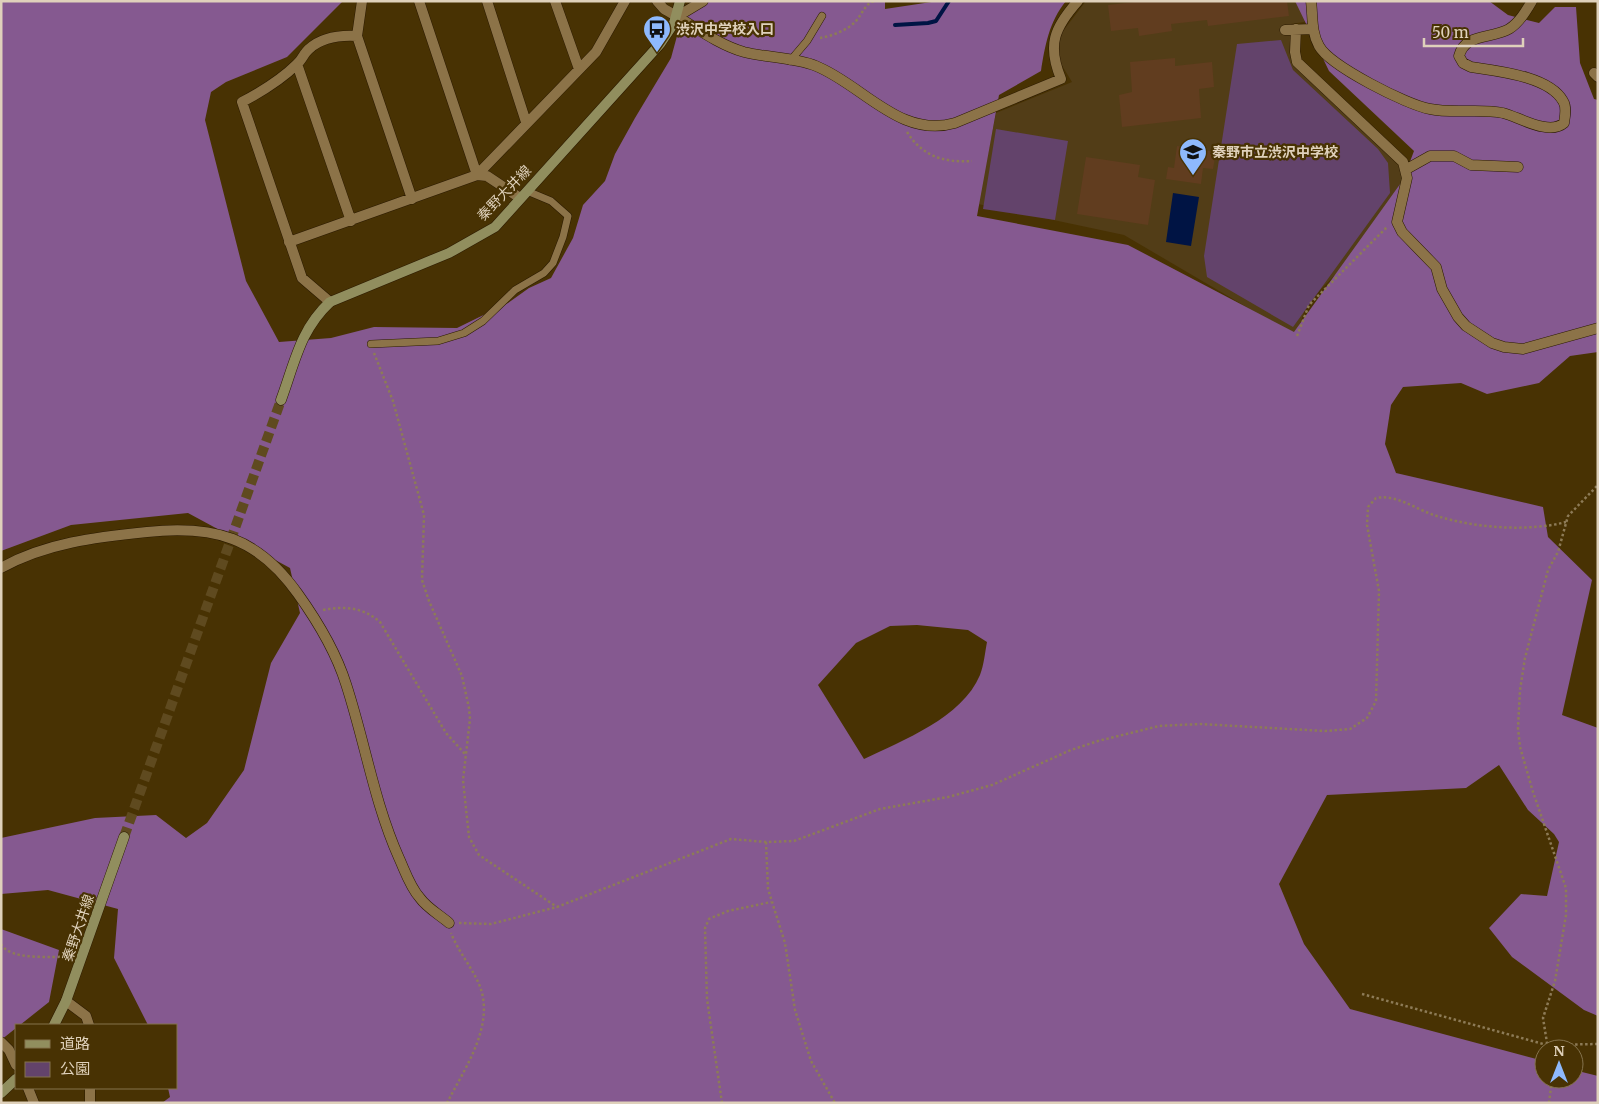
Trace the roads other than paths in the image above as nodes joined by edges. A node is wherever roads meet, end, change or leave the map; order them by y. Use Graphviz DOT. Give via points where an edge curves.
graph roads {
  1 [pos="362,1"];
  2 [pos="419,1"];
  3 [pos="487,1"];
  4 [pos="555,1"];
  5 [pos="625,1"];
  6 [pos="657,1"];
  7 [pos="680,1"];
  8 [pos="703,1"];
  9 [pos="1078,1"];
  10 [pos="1311,1"];
  11 [pos="1532,1"];
  12 [pos="678,16"];
  13 [pos="822,16"];
  14 [pos="1313,28"];
  15 [pos="1296,29"];
  16 [pos="1285,30"];
  17 [pos="357,36"];
  18 [pos="790,61"];
  19 [pos="297,64"];
  20 [pos="579,69"];
  21 [pos="526,122"];
  22 [pos="1518,167"];
  23 [pos="1405,170"];
  24 [pos="477,175"];
  25 [pos="523,194"];
  26 [pos="412,199"];
  27 [pos="351,221"];
  28 [pos="289,242"];
  29 [pos="330,302"];
  30 [pos="1598,328"];
  31 [pos="371,344"];
  32 [pos="281,400"];
  33 [pos="1,568"];
  34 [pos="124,837"];
  35 [pos="449,923"];
  36 [pos="66,1001"];
  37 [pos="54,1024"];
  38 [pos="89,1024"];
  39 [pos="5,1046"];
  40 [pos="15,1062"];
  41 [pos="15,1080"];
  42 [pos="90,1089"];
  43 [pos="1,1093"];
  44 [pos="90,1103"];
  1 -- 17 [label="street"];
  2 -- 24 [label="street"];
  3 -- 21 [label="street"];
  4 -- 20 [label="street"];
  5 -- 20 [label="street" via="596,52"];
  6 -- 12 [label="street"];
  7 -- 12 [label="main road, 秦野大井線"];
  8 -- 12 [label="street"];
  9 -- 18 [label="street" via="1056,31 1053,60 1061,79 942,127 906,121 814,65"];
  10 -- 14 [label="street"];
  11 -- 14 [label="street" via="1510,28 1468,41 1459,56 1471,68 1532,79 1559,95 1565,112 1564,123 1560,127 1544,126 1502,113 1431,110 1411,104 1326,56 1319,47"];
  12 -- 18 [label="street" via="732,48"];
  12 -- 25 [label="main road, 秦野大井線" via="660,44"];
  13 -- 18 [label="lane"];
  14 -- 15 [label="street"];
  15 -- 16 [label="street"];
  15 -- 23 [label="street" via="1298,62 1403,162"];
  17 -- 19 [label="street" via="339,35 321,42 309,49"];
  17 -- 26 [label="street"];
  19 -- 27 [label="street"];
  19 -- 28 [label="street" via="261,92 242,102"];
  20 -- 21 [label="street"];
  21 -- 24 [label="street"];
  22 -- 23 [label="street" via="1471,165 1454,156 1430,156"];
  23 -- 30 [label="street" via="1407,178 1398,222 1402,232 1436,267 1442,288 1466,326 1492,343 1523,349"];
  24 -- 25 [label="street" via="487,176"];
  24 -- 26 [label="street"];
  25 -- 29 [label="main road, 秦野大井線" via="494,227 448,253"];
  25 -- 31 [label="lane" via="551,201 568,216 558,252 544,273 514,290 483,321 464,333 421,343"];
  26 -- 27 [label="street"];
  27 -- 28 [label="street"];
  28 -- 29 [label="street" via="302,278"];
  29 -- 32 [label="main road, 秦野大井線" via="306,329"];
  33 -- 35 [label="street" via="46,548 165,530 207,530 228,536 266,558 287,579 335,654 386,828 410,884 420,899"];
  34 -- 36 [label="main road, 秦野大井線"];
  36 -- 37 [label="main road, 秦野大井線"];
  36 -- 38 [label="street" via="86,1016"];
  39 -- 40 [label="street"];
  41 -- 43 [label="main road"];
  42 -- 44 [label="street"];
}
